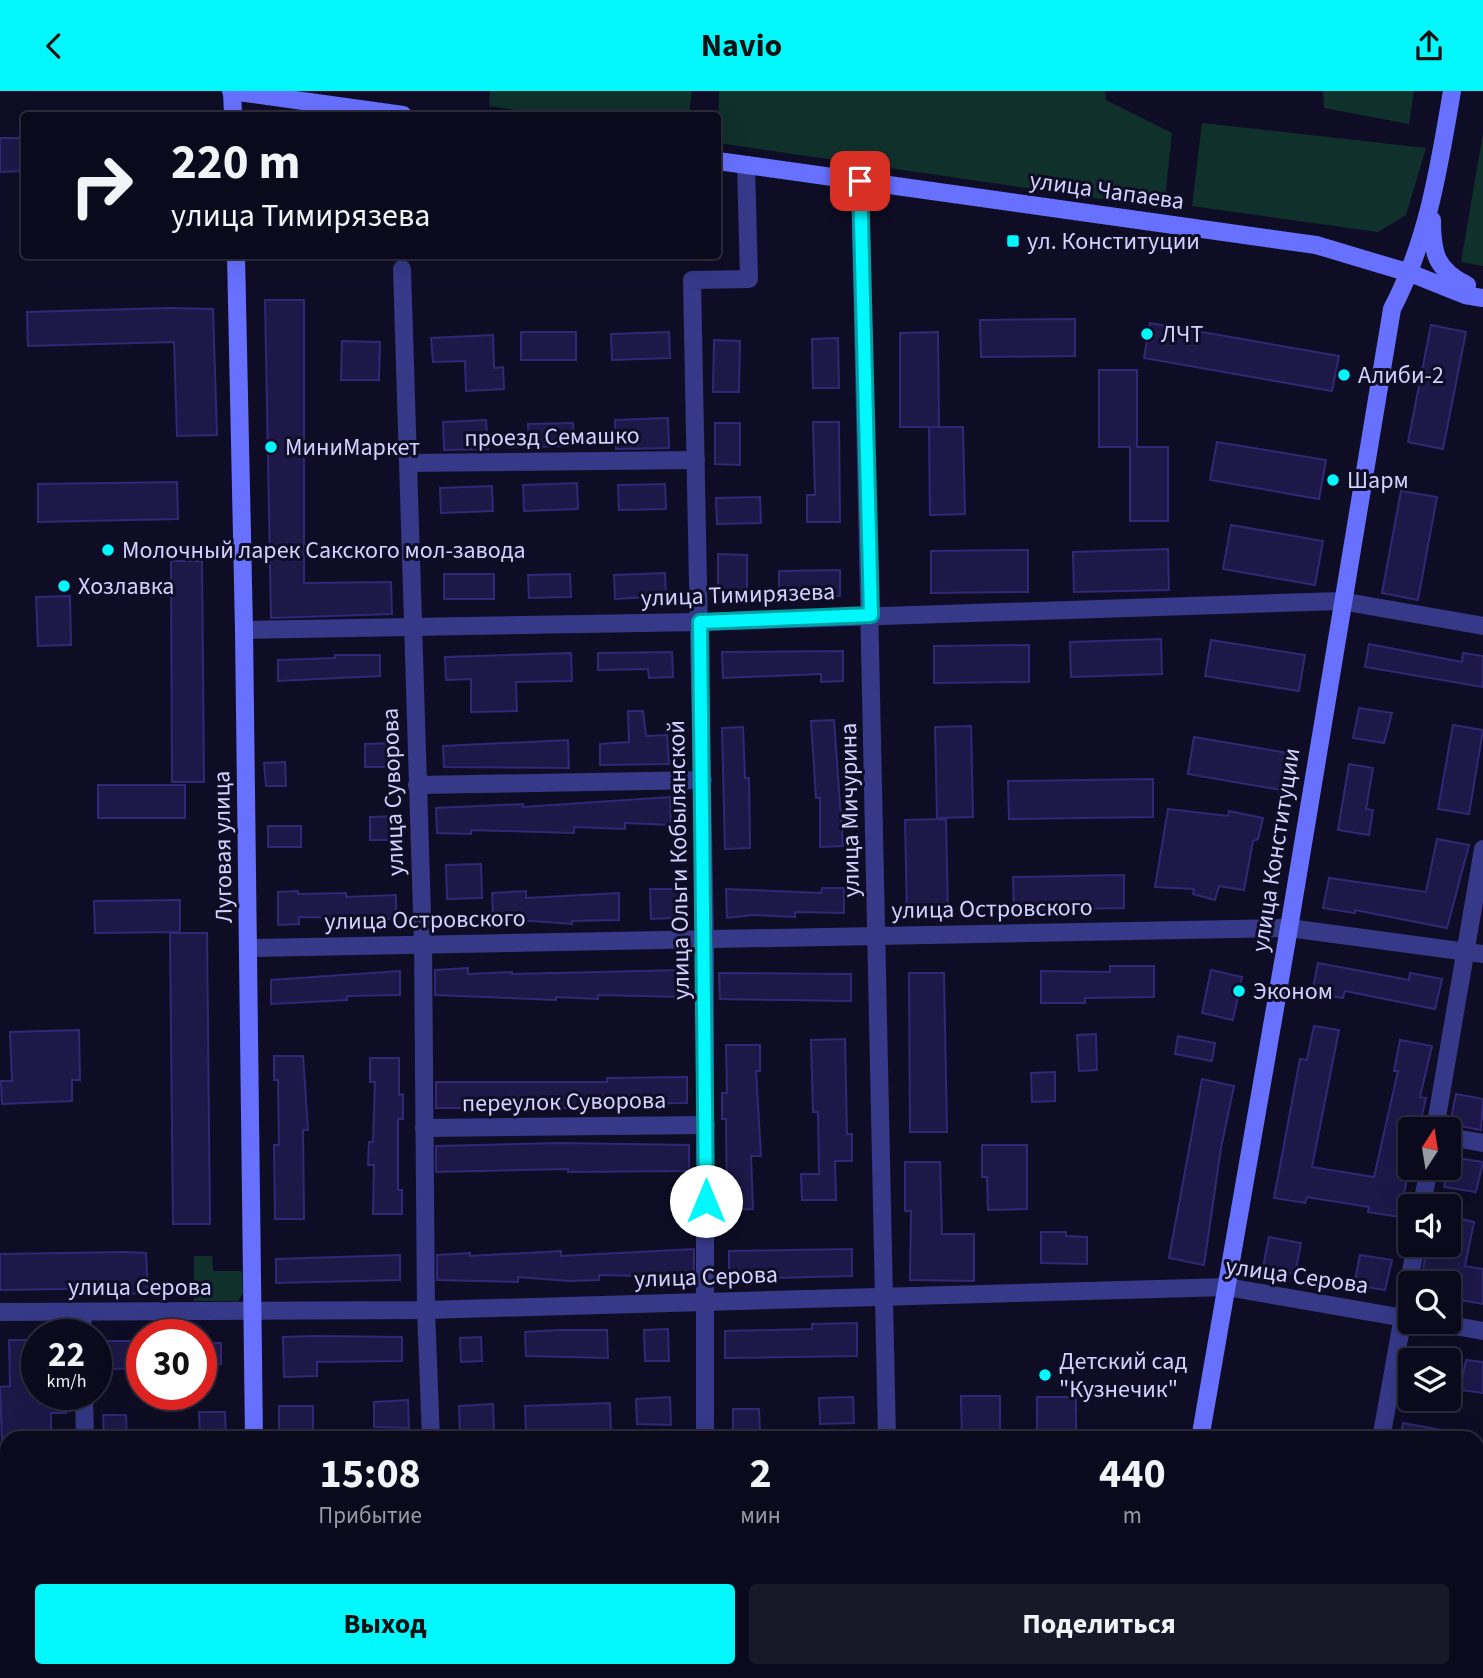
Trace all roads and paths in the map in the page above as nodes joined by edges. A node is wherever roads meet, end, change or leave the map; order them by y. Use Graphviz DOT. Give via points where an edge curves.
graph roads {
  1 [pos="232,91"];
  2 [pos="1452,91"];
  3 [pos="299,96"];
  4 [pos="233,112"];
  5 [pos="387,112"];
  6 [pos="721,161"];
  7 [pos="746,165"];
  8 [pos="860,181"];
  9 [pos="1433,203"];
  10 [pos="236,259"];
  11 [pos="402,269"];
  12 [pos="1410,273"];
  13 [pos="1483,289"];
  14 [pos="1483,297"];
  15 [pos="696,460"];
  16 [pos="408,463"];
  17 [pos="1341,601"];
  18 [pos="871,615"];
  19 [pos="700,622"];
  20 [pos="1483,626"];
  21 [pos="413,627"];
  22 [pos="244,630"];
  23 [pos="703,780"];
  24 [pos="417,785"];
  25 [pos="1483,849"];
  26 [pos="1289,928"];
  27 [pos="877,936"];
  28 [pos="705,940"];
  29 [pos="423,945"];
  30 [pos="249,948"];
  31 [pos="1474,952"];
  32 [pos="1438,1117"];
  33 [pos="706,1125"];
  34 [pos="424,1128"];
  35 [pos="1461,1139"];
  36 [pos="1483,1143"];
  37 [pos="1227,1287"];
  38 [pos="886,1297"];
  39 [pos="706,1301"];
  40 [pos="426,1310"];
  41 [pos="253,1311"];
  42 [pos="0,1312"];
  43 [pos="82,1312"];
  44 [pos="1398,1316"];
  45 [pos="82,1319"];
  46 [pos="1461,1328"];
  47 [pos="1483,1332"];
  48 [pos="1404,1334"];
  49 [pos="84,1410"];
  50 [pos="85,1431"];
  51 [pos="254,1431"];
  52 [pos="432,1431"];
  53 [pos="705,1431"];
  54 [pos="887,1431"];
  55 [pos="1201,1431"];
  56 [pos="1383,1431"];
  1 -- 3 [label="street"];
  1 -- 4 [label="street"];
  2 -- 9 [label="street"];
  3 -- 5 [label="street"];
  6 -- 7 [label="street, улица Чапаева"];
  7 -- 8 [label="street, улица Чапаева"];
  7 -- 15 [label="street, улица Ольги Кобылянской" via="749,279 692,280"];
  8 -- 12 [label="street, улица Чапаева" via="1317,245"];
  8 -- 18 [label="street, улица Мичурина"];
  9 -- 12 [label="street, улица Конституции"];
  9 -- 13 [label="street" via="1432,246 1439,262 1448,276"];
  10 -- 22 [label="street, Луговая улица"];
  11 -- 16 [label="street, улица Суворова"];
  12 -- 14 [label="street, улица Чапаева" via="1465,295"];
  12 -- 17 [label="street, улица Конституции" via="1392,309"];
  15 -- 16 [label="street, проезд Семашко"];
  15 -- 19 [label="street, улица Ольги Кобылянской"];
  16 -- 21 [label="street, улица Суворова"];
  17 -- 18 [label="street, улица Тимирязева"];
  17 -- 20 [label="street, улица Тимирязева"];
  17 -- 26 [label="street, улица Конституции"];
  18 -- 19 [label="street, улица Тимирязева"];
  18 -- 27 [label="street, улица Мичурина"];
  19 -- 21 [label="street, улица Тимирязева"];
  19 -- 23 [label="street, улица Ольги Кобылянской"];
  21 -- 22 [label="street, улица Тимирязева"];
  21 -- 24 [label="street, улица Суворова"];
  22 -- 30 [label="street, Луговая улица"];
  23 -- 24 [label="street"];
  23 -- 28 [label="street, улица Ольги Кобылянской"];
  24 -- 29 [label="street, улица Суворова"];
  25 -- 31 [label="street"];
  26 -- 27 [label="street, улица Островского"];
  26 -- 31 [label="street, улица Островского"];
  26 -- 37 [label="street, улица Конституции"];
  27 -- 28 [label="street, улица Островского"];
  27 -- 38 [label="street, улица Мичурина"];
  28 -- 29 [label="street, улица Островского"];
  28 -- 33 [label="street, улица Ольги Кобылянской"];
  29 -- 30 [label="street, улица Островского"];
  29 -- 34 [label="street, улица Суворова"];
  30 -- 41 [label="street, Луговая улица"];
  31 -- 32 [label="street"];
  33 -- 34 [label="street, переулок Суворова"];
  33 -- 39 [label="street, улица Ольги Кобылянской"];
  34 -- 40 [label="street, улица Суворова"];
  35 -- 36 [label="street"];
  37 -- 38 [label="street, улица Серова"];
  37 -- 44 [label="street, улица Серова"];
  37 -- 55 [label="street, улица Конституции"];
  38 -- 39 [label="street, улица Серова"];
  38 -- 54 [label="street, улица Мичурина"];
  39 -- 40 [label="street, улица Серова"];
  39 -- 53 [label="street, улица Ольги Кобылянской"];
  40 -- 41 [label="street, улица Серова"];
  40 -- 52 [label="street, улица Суворова"];
  41 -- 43 [label="street, улица Серова"];
  41 -- 51 [label="street, Луговая улица"];
  42 -- 43 [label="street, улица Серова"];
  43 -- 45 [label="street"];
  46 -- 47 [label="street"];
  48 -- 56 [label="street"];
  49 -- 50 [label="street"];
}
